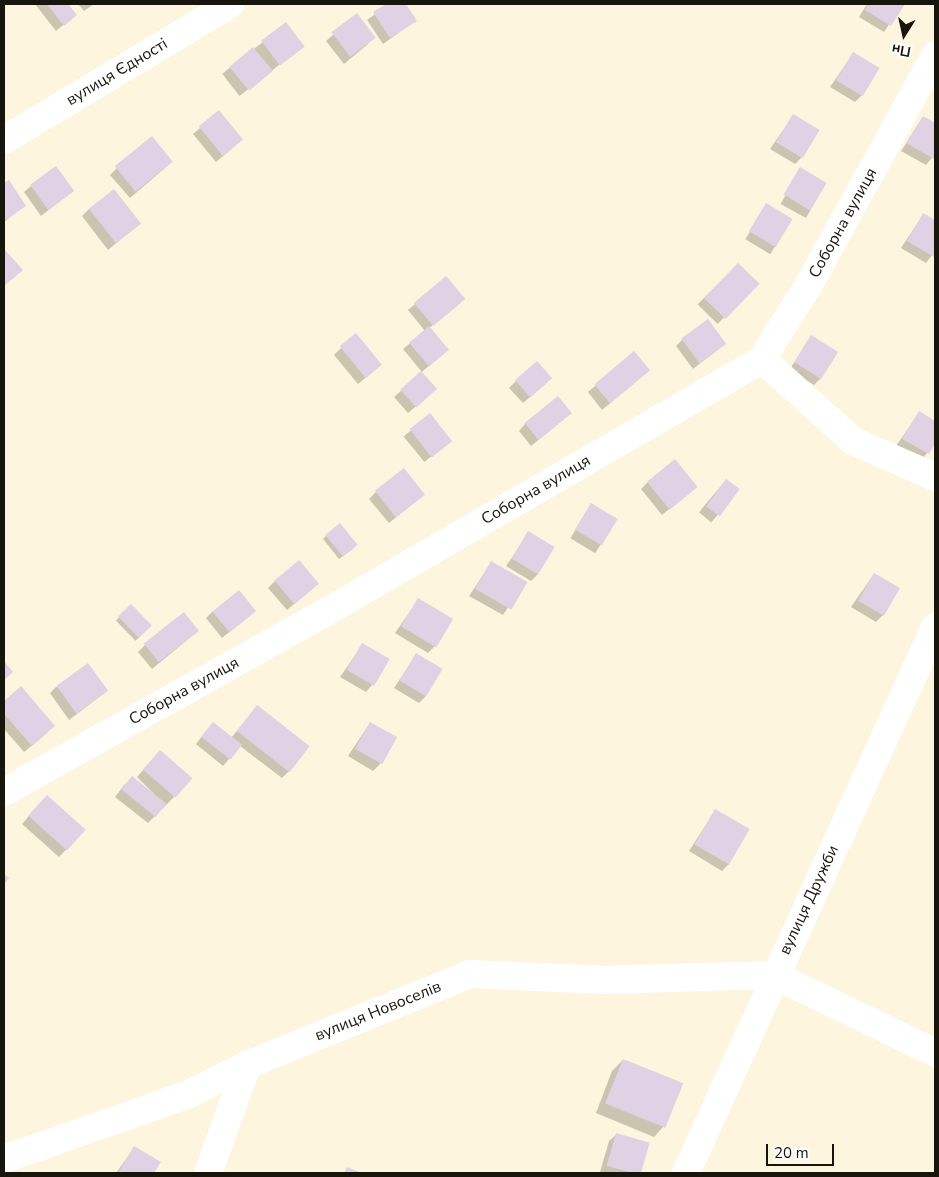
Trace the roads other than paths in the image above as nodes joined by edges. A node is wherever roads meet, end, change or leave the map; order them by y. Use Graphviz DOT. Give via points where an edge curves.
graph roads {
  1 [pos="230,4"];
  2 [pos="935,55"];
  3 [pos="4,140"];
  4 [pos="762,359"];
  5 [pos="935,477"];
  6 [pos="935,627"];
  7 [pos="4,792"];
  8 [pos="774,975"];
  9 [pos="935,1052"];
  10 [pos="247,1065"];
  11 [pos="8,1153"];
  12 [pos="208,1173"];
  13 [pos="686,1173"];
  1 -- 3 [label="street, вулиця Єдності"];
  2 -- 4 [label="street, Соборна вулиця" via="811,281"];
  4 -- 5 [label="street" via="853,441"];
  4 -- 7 [label="street, Соборна вулиця" via="340,604"];
  6 -- 8 [label="street, вулиця Дружби"];
  8 -- 9 [label="street"];
  8 -- 10 [label="street, вулиця Новоселів" via="606,980 470,974"];
  8 -- 13 [label="street, вулиця Дружби"];
  10 -- 11 [label="street, вулиця Новоселів" via="186,1094"];
  10 -- 12 [label="street"];
}
